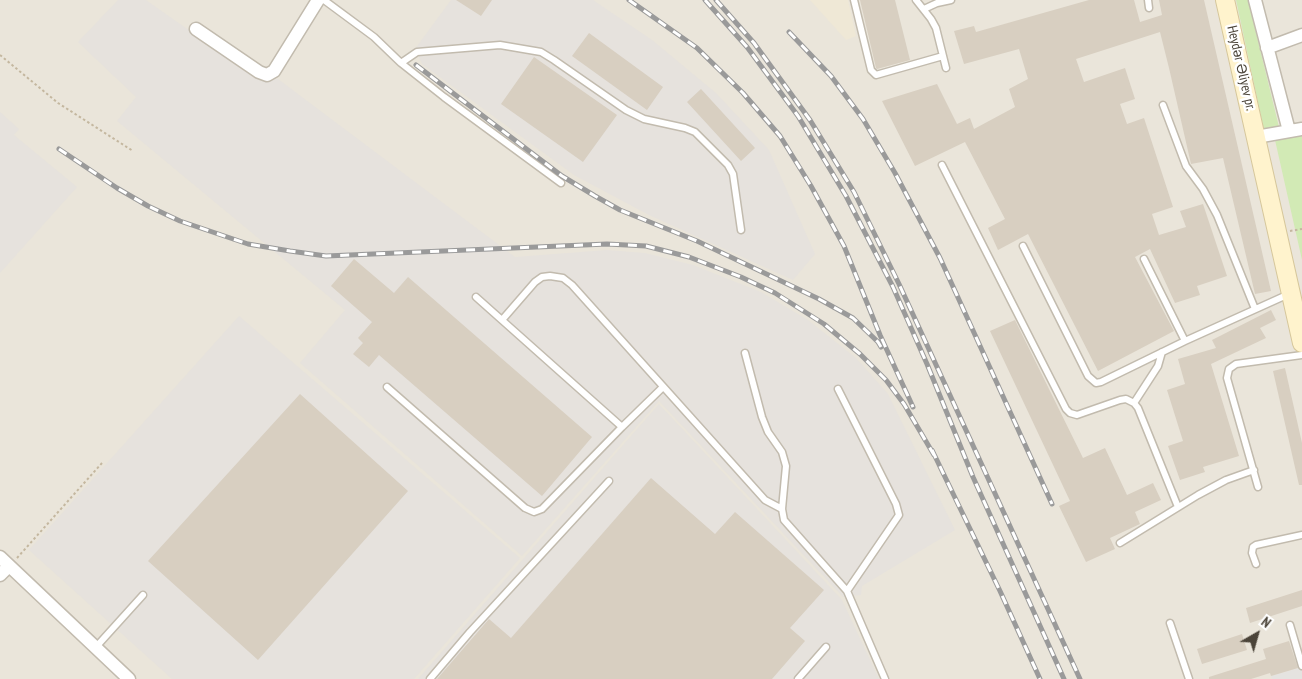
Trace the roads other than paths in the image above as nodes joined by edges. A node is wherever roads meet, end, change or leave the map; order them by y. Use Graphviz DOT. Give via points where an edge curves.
graph roads {
  1 [pos="318,0"];
  2 [pos="324,0"];
  3 [pos="854,0"];
  4 [pos="916,0"];
  5 [pos="951,0"];
  6 [pos="1148,0"];
  7 [pos="1225,0"];
  8 [pos="1255,0"];
  9 [pos="1150,8"];
  10 [pos="924,9"];
  11 [pos="196,28"];
  12 [pos="1302,35"];
  13 [pos="1267,48"];
  14 [pos="943,56"];
  15 [pos="402,62"];
  16 [pos="946,68"];
  17 [pos="1163,105"];
  18 [pos="1296,130"];
  19 [pos="1256,137"];
  20 [pos="942,165"];
  21 [pos="561,183"];
  22 [pos="741,230"];
  23 [pos="1023,246"];
  24 [pos="1144,259"];
  25 [pos="1291,293"];
  26 [pos="476,297"];
  27 [pos="1255,309"];
  28 [pos="502,320"];
  29 [pos="1301,333"];
  30 [pos="1185,341"];
  31 [pos="1162,352"];
  32 [pos="745,353"];
  33 [pos="1302,355"];
  34 [pos="387,387"];
  35 [pos="663,387"];
  36 [pos="838,390"];
  37 [pos="1134,403"];
  38 [pos="622,427"];
  39 [pos="1254,470"];
  40 [pos="609,480"];
  41 [pos="1258,487"];
  42 [pos="1178,507"];
  43 [pos="782,510"];
  44 [pos="1302,535"];
  45 [pos="1120,543"];
  46 [pos="5,561"];
  47 [pos="1256,564"];
  48 [pos="0,575"];
  49 [pos="848,591"];
  50 [pos="143,595"];
  51 [pos="1170,623"];
  52 [pos="1290,625"];
  53 [pos="826,647"];
  54 [pos="96,648"];
  55 [pos="1302,666"];
  56 [pos="129,679"];
  57 [pos="430,679"];
  58 [pos="798,679"];
  59 [pos="885,679"];
  60 [pos="1189,679"];
  1 -- 11 [label="street" via="274,71 267,75"];
  2 -- 15 [label="lane" via="374,36"];
  3 -- 14 [label="lane" via="871,70 876,75"];
  4 -- 10 [label="lane"];
  5 -- 10 [label="lane"];
  6 -- 9 [label="lane"];
  7 -- 19 [label="main road, Heydər Əliyev pr."];
  8 -- 13 [label="street"];
  10 -- 14 [label="lane" via="936,28"];
  12 -- 13 [label="street"];
  13 -- 18 [label="street"];
  14 -- 16 [label="lane"];
  15 -- 21 [label="lane"];
  15 -- 22 [label="lane" via="417,52 500,45 541,52 626,110 644,119 694,132 733,174"];
  17 -- 27 [label="lane" via="1186,166 1217,215"];
  18 -- 19 [label="street"];
  19 -- 25 [label="main road, Heydər Əliyev pr."];
  20 -- 37 [label="lane" via="1066,409 1077,415 1120,400"];
  23 -- 31 [label="lane" via="1092,380 1101,382"];
  24 -- 30 [label="lane"];
  25 -- 27 [label="lane"];
  25 -- 29 [label="main road, Heydər Əliyev pr."];
  26 -- 28 [label="lane"];
  27 -- 30 [label="lane"];
  28 -- 35 [label="lane" via="542,277 563,278"];
  28 -- 38 [label="lane"];
  30 -- 31 [label="lane"];
  31 -- 37 [label="lane" via="1158,366"];
  32 -- 43 [label="lane" via="762,417 782,452 786,466"];
  33 -- 39 [label="lane" via="1236,364 1229,369 1227,378"];
  34 -- 38 [label="lane" via="525,508 534,512 542,508"];
  35 -- 38 [label="lane"];
  35 -- 43 [label="lane" via="765,500"];
  36 -- 49 [label="lane" via="899,515"];
  37 -- 42 [label="lane"];
  39 -- 41 [label="lane"];
  39 -- 42 [label="lane" via="1226,480"];
  40 -- 57 [label="lane"];
  42 -- 45 [label="lane"];
  43 -- 49 [label="lane" via="784,520"];
  44 -- 47 [label="lane" via="1256,545 1252,553"];
  46 -- 48 [label="street"];
  46 -- 54 [label="street"];
  49 -- 59 [label="lane"];
  50 -- 54 [label="lane"];
  51 -- 60 [label="lane"];
  52 -- 55 [label="lane"];
  53 -- 58 [label="lane"];
  54 -- 56 [label="street"];
}
